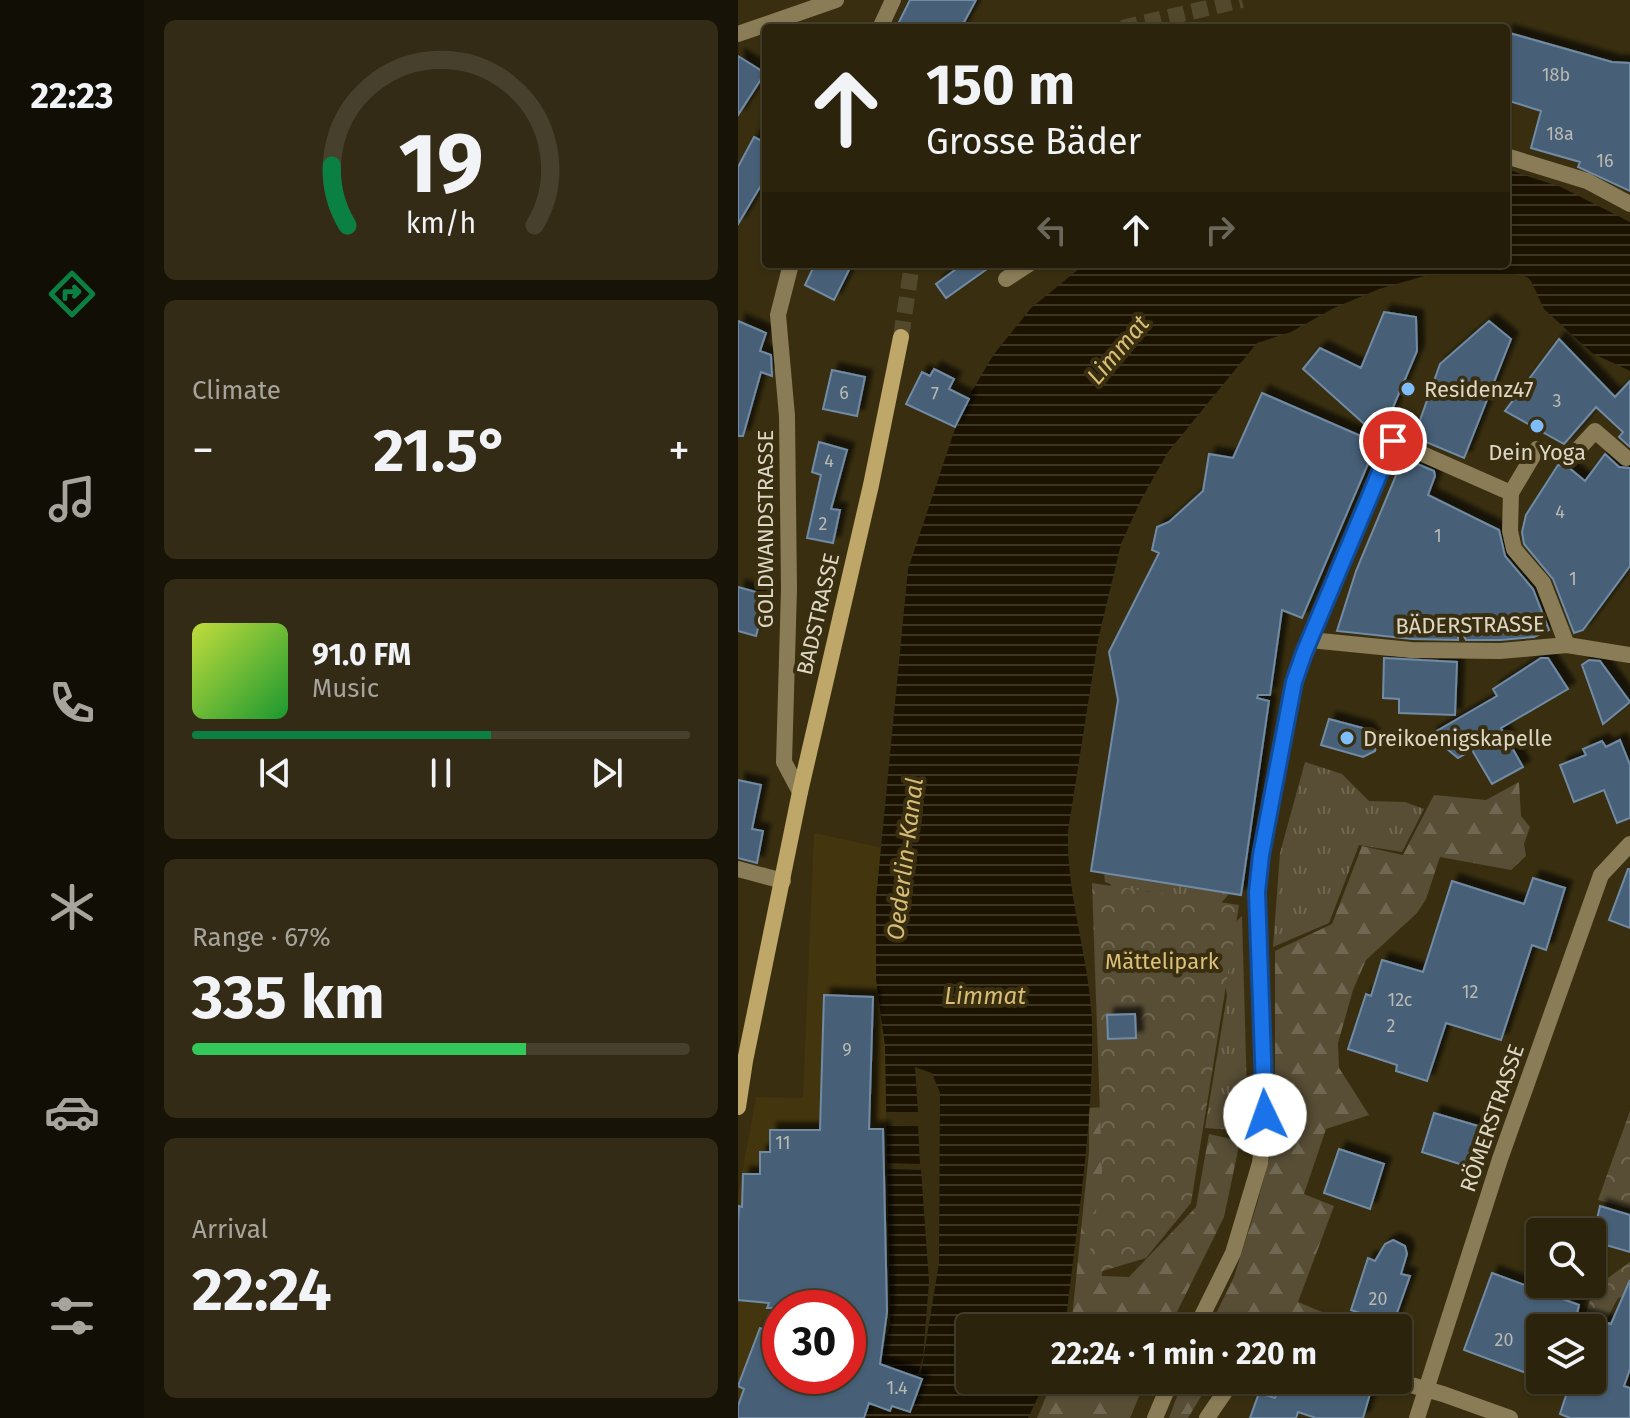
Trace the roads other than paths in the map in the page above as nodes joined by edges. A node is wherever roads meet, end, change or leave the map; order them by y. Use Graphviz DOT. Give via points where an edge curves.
graph roads {
  1 [pos="836,0"];
  2 [pos="893,0"];
  3 [pos="767,24"];
  4 [pos="882,24"];
  5 [pos="762,26"];
  6 [pos="738,34"];
  7 [pos="1510,157"];
  8 [pos="1630,204"];
  9 [pos="790,268"];
  10 [pos="1023,268"];
  11 [pos="1006,279"];
  12 [pos="901,337"];
  13 [pos="1626,458"];
  14 [pos="1511,493"];
  15 [pos="1310,640"];
  16 [pos="1567,645"];
  17 [pos="1630,655"];
  18 [pos="800,792"];
  19 [pos="1630,844"];
  20 [pos="738,869"];
  21 [pos="783,881"];
  22 [pos="739,1100"];
  23 [pos="1203,1314"];
  24 [pos="1412,1386"];
  25 [pos="1426,1390"];
  26 [pos="1165,1394"];
  27 [pos="1223,1394"];
  28 [pos="1155,1418"];
  29 [pos="1207,1418"];
  30 [pos="1417,1418"];
  31 [pos="1510,1418"];
  1 -- 3 [label="street"];
  2 -- 4 [label="street"];
  5 -- 6 [label="street"];
  7 -- 8 [label="street" via="1587,181"];
  9 -- 18 [label="street, GOLDWANDSTRASSE" via="778,315 787,416 784,762"];
  10 -- 11 [label="street"];
  12 -- 18 [label="main road, BADSTRASSE"];
  13 -- 14 [label="street" via="1595,431 1571,457 1537,449"];
  14 -- 15 [label="street" via="1393,441"];
  14 -- 16 [label="street" via="1514,549 1543,583"];
  15 -- 16 [label="street, BÄDERSTRASSE" via="1411,650"];
  15 -- 23 [label="street" via="1294,682 1259,867 1265,1115 1260,1163 1233,1253"];
  16 -- 17 [label="street, BÄDERSTRASSE"];
  18 -- 21 [label="main road, BADSTRASSE"];
  19 -- 25 [label="street, RÖMERSTRASSE" via="1601,875 1500,1159"];
  20 -- 21 [label="street"];
  21 -- 22 [label="main road, BADSTRASSE"];
  24 -- 25 [label="street"];
  25 -- 30 [label="street, RÖMERSTRASSE"];
  25 -- 31 [label="street"];
  26 -- 28 [label="street"];
  27 -- 29 [label="street"];
}
